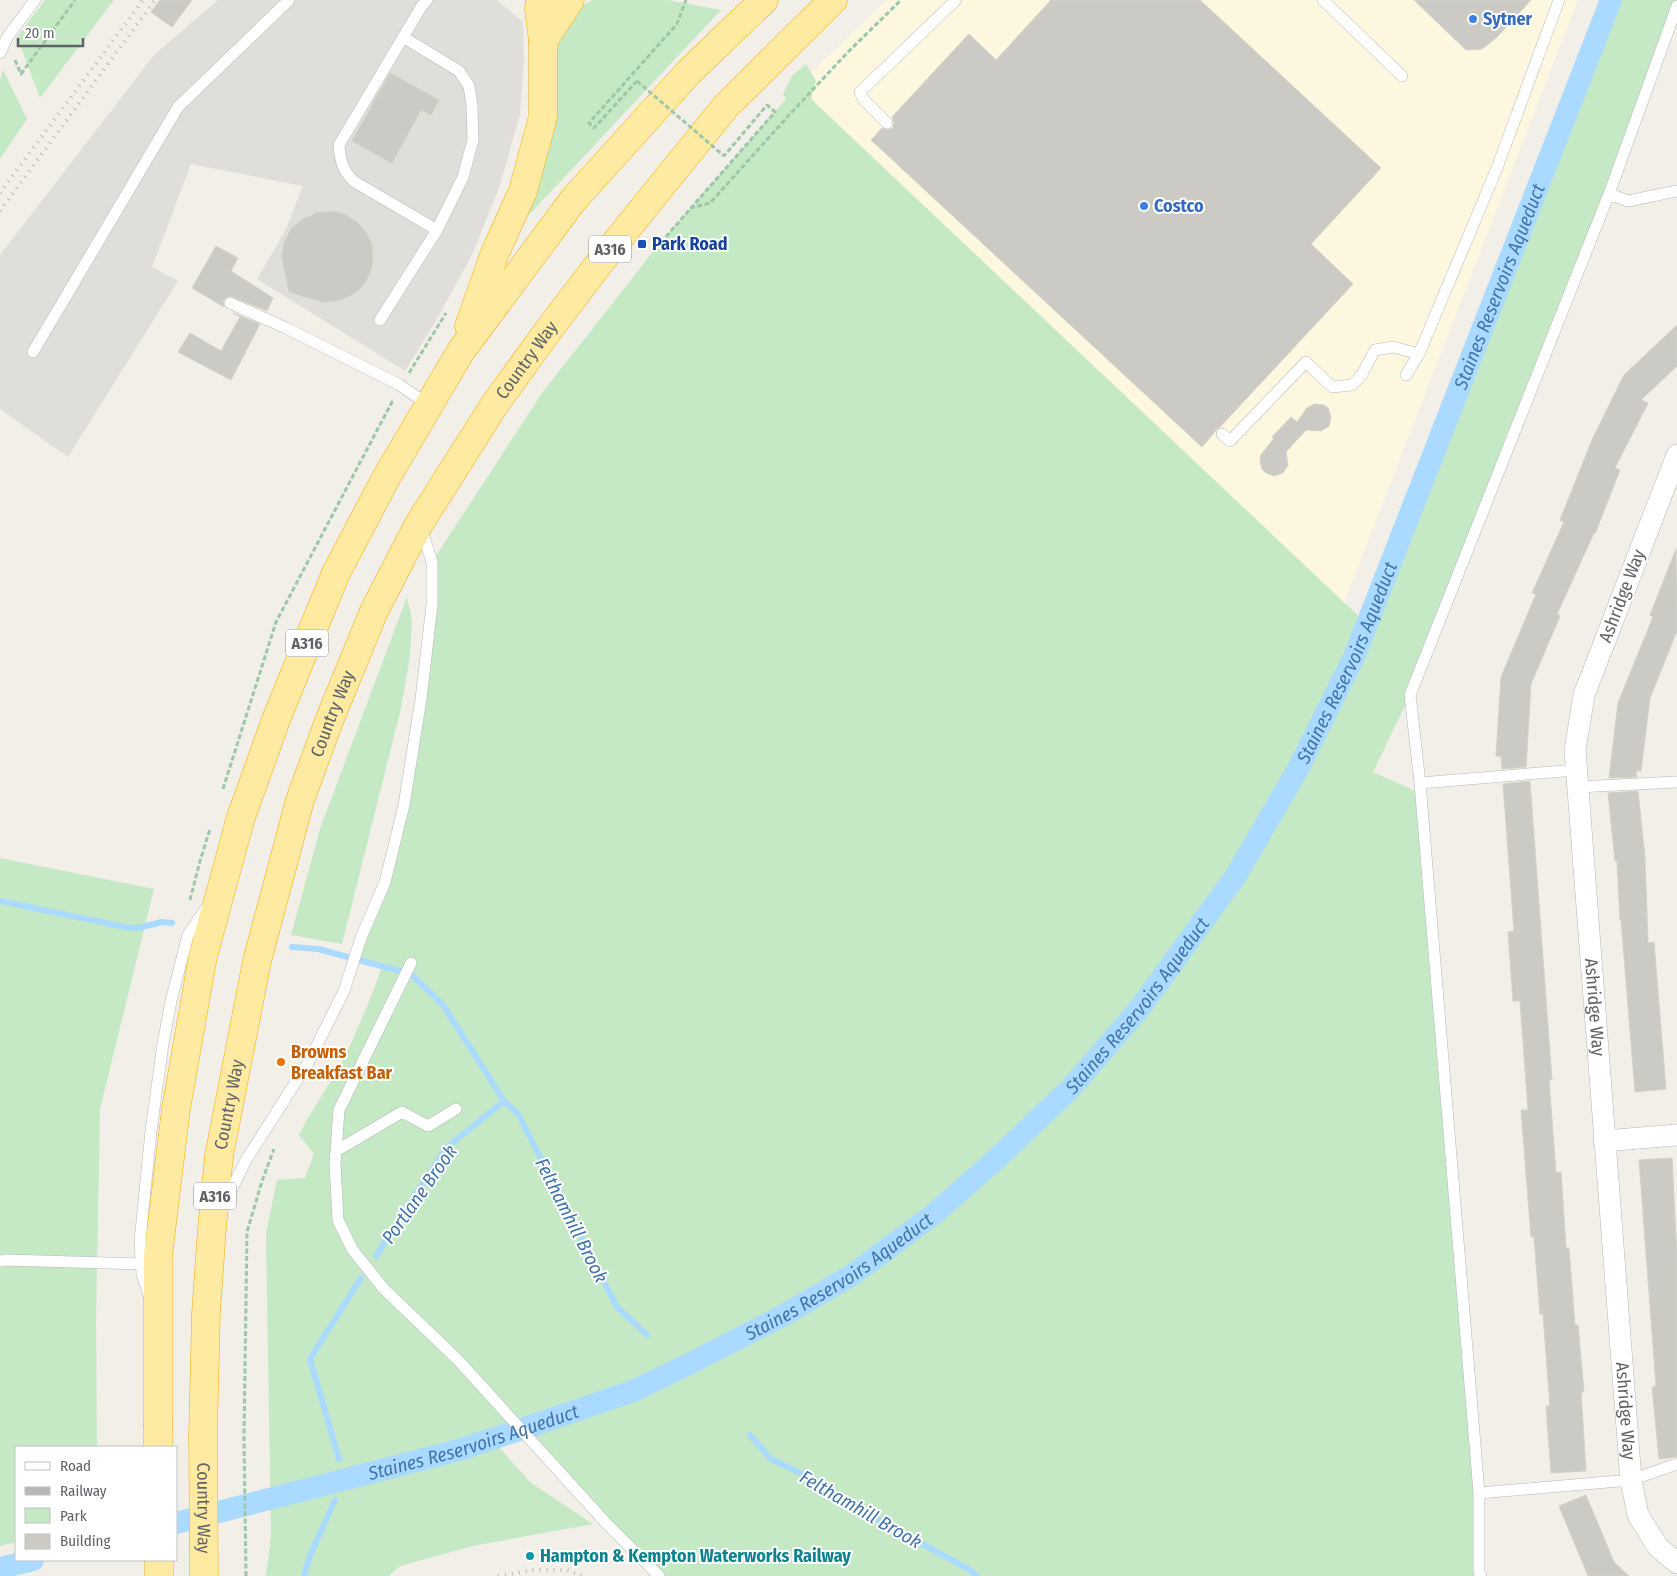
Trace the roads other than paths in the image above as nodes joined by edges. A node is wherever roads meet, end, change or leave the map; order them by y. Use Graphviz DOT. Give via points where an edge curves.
graph roads {
  1 [pos="35,0"];
  2 [pos="290,0"];
  3 [pos="427,0"];
  4 [pos="570,0"];
  5 [pos="764,0"];
  6 [pos="834,0"];
  7 [pos="956,0"];
  8 [pos="1323,0"];
  9 [pos="1560,0"];
  10 [pos="536,3"];
  11 [pos="1677,6"];
  12 [pos="403,36"];
  13 [pos="543,42"];
  14 [pos="0,53"];
  15 [pos="1402,76"];
  16 [pos="887,123"];
  17 [pos="1677,191"];
  18 [pos="1609,194"];
  19 [pos="437,230"];
  20 [pos="230,303"];
  21 [pos="380,320"];
  22 [pos="461,351"];
  23 [pos="32,352"];
  24 [pos="1419,354"];
  25 [pos="1406,375"];
  26 [pos="429,405"];
  27 [pos="1222,434"];
  28 [pos="1677,455"];
  29 [pos="419,524"];
  30 [pos="1577,778"];
  31 [pos="1677,782"];
  32 [pos="1420,783"];
  33 [pos="221,886"];
  34 [pos="411,963"];
  35 [pos="456,1109"];
  36 [pos="1677,1135"];
  37 [pos="1604,1141"];
  38 [pos="336,1151"];
  39 [pos="212,1228"];
  40 [pos="0,1261"];
  41 [pos="142,1264"];
  42 [pos="158,1321"];
  43 [pos="158,1435"];
  44 [pos="1677,1464"];
  45 [pos="1631,1480"];
  46 [pos="1479,1493"];
  47 [pos="159,1561"];
  48 [pos="1677,1563"];
  49 [pos="159,1576"];
  50 [pos="204,1576"];
  51 [pos="659,1576"];
  52 [pos="1481,1576"];
  1 -- 14 [label="lane"];
  2 -- 23 [label="lane" via="178,107"];
  3 -- 12 [label="lane"];
  4 -- 13 [label="highway"];
  5 -- 22 [label="highway, A316" via="690,72 574,199"];
  6 -- 29 [label="highway, Country Way / A316" via="726,106 608,252 495,404"];
  7 -- 16 [label="lane" via="860,92"];
  8 -- 15 [label="lane"];
  9 -- 24 [label="lane" via="1497,168"];
  10 -- 13 [label="highway"];
  11 -- 18 [label="lane"];
  12 -- 19 [label="lane" via="459,71 469,86 473,140 463,178"];
  12 -- 19 [label="lane" via="339,144 339,156 355,182"];
  13 -- 22 [label="highway" via="543,117 523,191 495,253"];
  17 -- 18 [label="lane" via="1628,201"];
  18 -- 32 [label="lane" via="1410,696"];
  19 -- 21 [label="lane"];
  20 -- 26 [label="lane" via="398,384"];
  22 -- 26 [label="highway, A316"];
  24 -- 25 [label="lane"];
  24 -- 27 [label="lane" via="1393,347 1376,350 1352,385 1332,387 1306,362 1230,441"];
  26 -- 33 [label="highway, A316" via="336,573 277,717 241,817"];
  28 -- 30 [label="street, Ashridge Way" via="1584,695 1575,750"];
  29 -- 39 [label="highway, Country Way / A316" via="374,611 300,800 257,961 219,1156"];
  29 -- 39 [label="lane" via="432,562 432,605 404,805 385,882 361,938 344,991 308,1063 246,1160"];
  30 -- 31 [label="lane"];
  30 -- 32 [label="lane"];
  30 -- 37 [label="street, Ashridge Way"];
  32 -- 46 [label="lane"];
  33 -- 41 [label="lane" via="188,935 171,1001 151,1130 140,1241"];
  33 -- 42 [label="highway, A316" via="203,956 176,1109 158,1256"];
  34 -- 38 [label="lane" via="339,1110"];
  35 -- 38 [label="lane" via="428,1126 402,1112"];
  36 -- 37 [label="street"];
  37 -- 45 [label="street, Ashridge Way"];
  38 -- 51 [label="lane" via="338,1220 352,1249 384,1288 458,1360 606,1523"];
  39 -- 50 [label="highway, Country Way / A316, bridge" via="203,1434"];
  40 -- 41 [label="lane"];
  41 -- 42 [label="lane" via="142,1274"];
  42 -- 43 [label="highway, A316"];
  44 -- 45 [label="lane"];
  45 -- 46 [label="lane"];
  45 -- 48 [label="street, Ashridge Way" via="1638,1515 1658,1547"];
  46 -- 52 [label="lane"];
  47 -- 49 [label="highway"];
}
